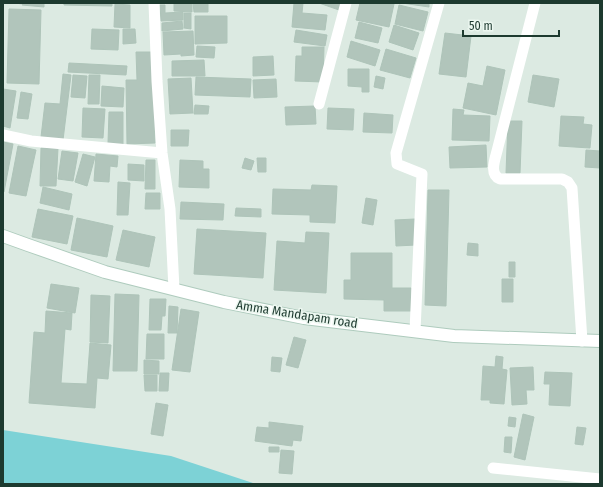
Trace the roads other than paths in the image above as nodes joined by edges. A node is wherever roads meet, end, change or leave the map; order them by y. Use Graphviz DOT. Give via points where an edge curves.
graph roads {
  1 [pos="154,3"];
  2 [pos="346,3"];
  3 [pos="439,3"];
  4 [pos="535,3"];
  5 [pos="319,104"];
  6 [pos="3,135"];
  7 [pos="162,153"];
  8 [pos="3,236"];
  9 [pos="174,289"];
  10 [pos="416,331"];
  11 [pos="582,341"];
  12 [pos="600,341"];
  13 [pos="493,468"];
  14 [pos="600,479"];
  1 -- 7 [label="street"];
  2 -- 5 [label="street"];
  3 -- 10 [label="street" via="396,153 397,164 422,174"];
  4 -- 11 [label="street" via="498,147 494,172 500,179 562,179 572,188"];
  6 -- 7 [label="street" via="31,141"];
  7 -- 9 [label="street" via="170,209"];
  8 -- 9 [label="main road, Amma Mandapam road" via="105,272"];
  9 -- 10 [label="main road, Amma Mandapam road" via="304,318"];
  10 -- 11 [label="main road, Amma Mandapam road" via="454,336"];
  11 -- 12 [label="main road, Amma Mandapam road"];
  13 -- 14 [label="street"];
}
